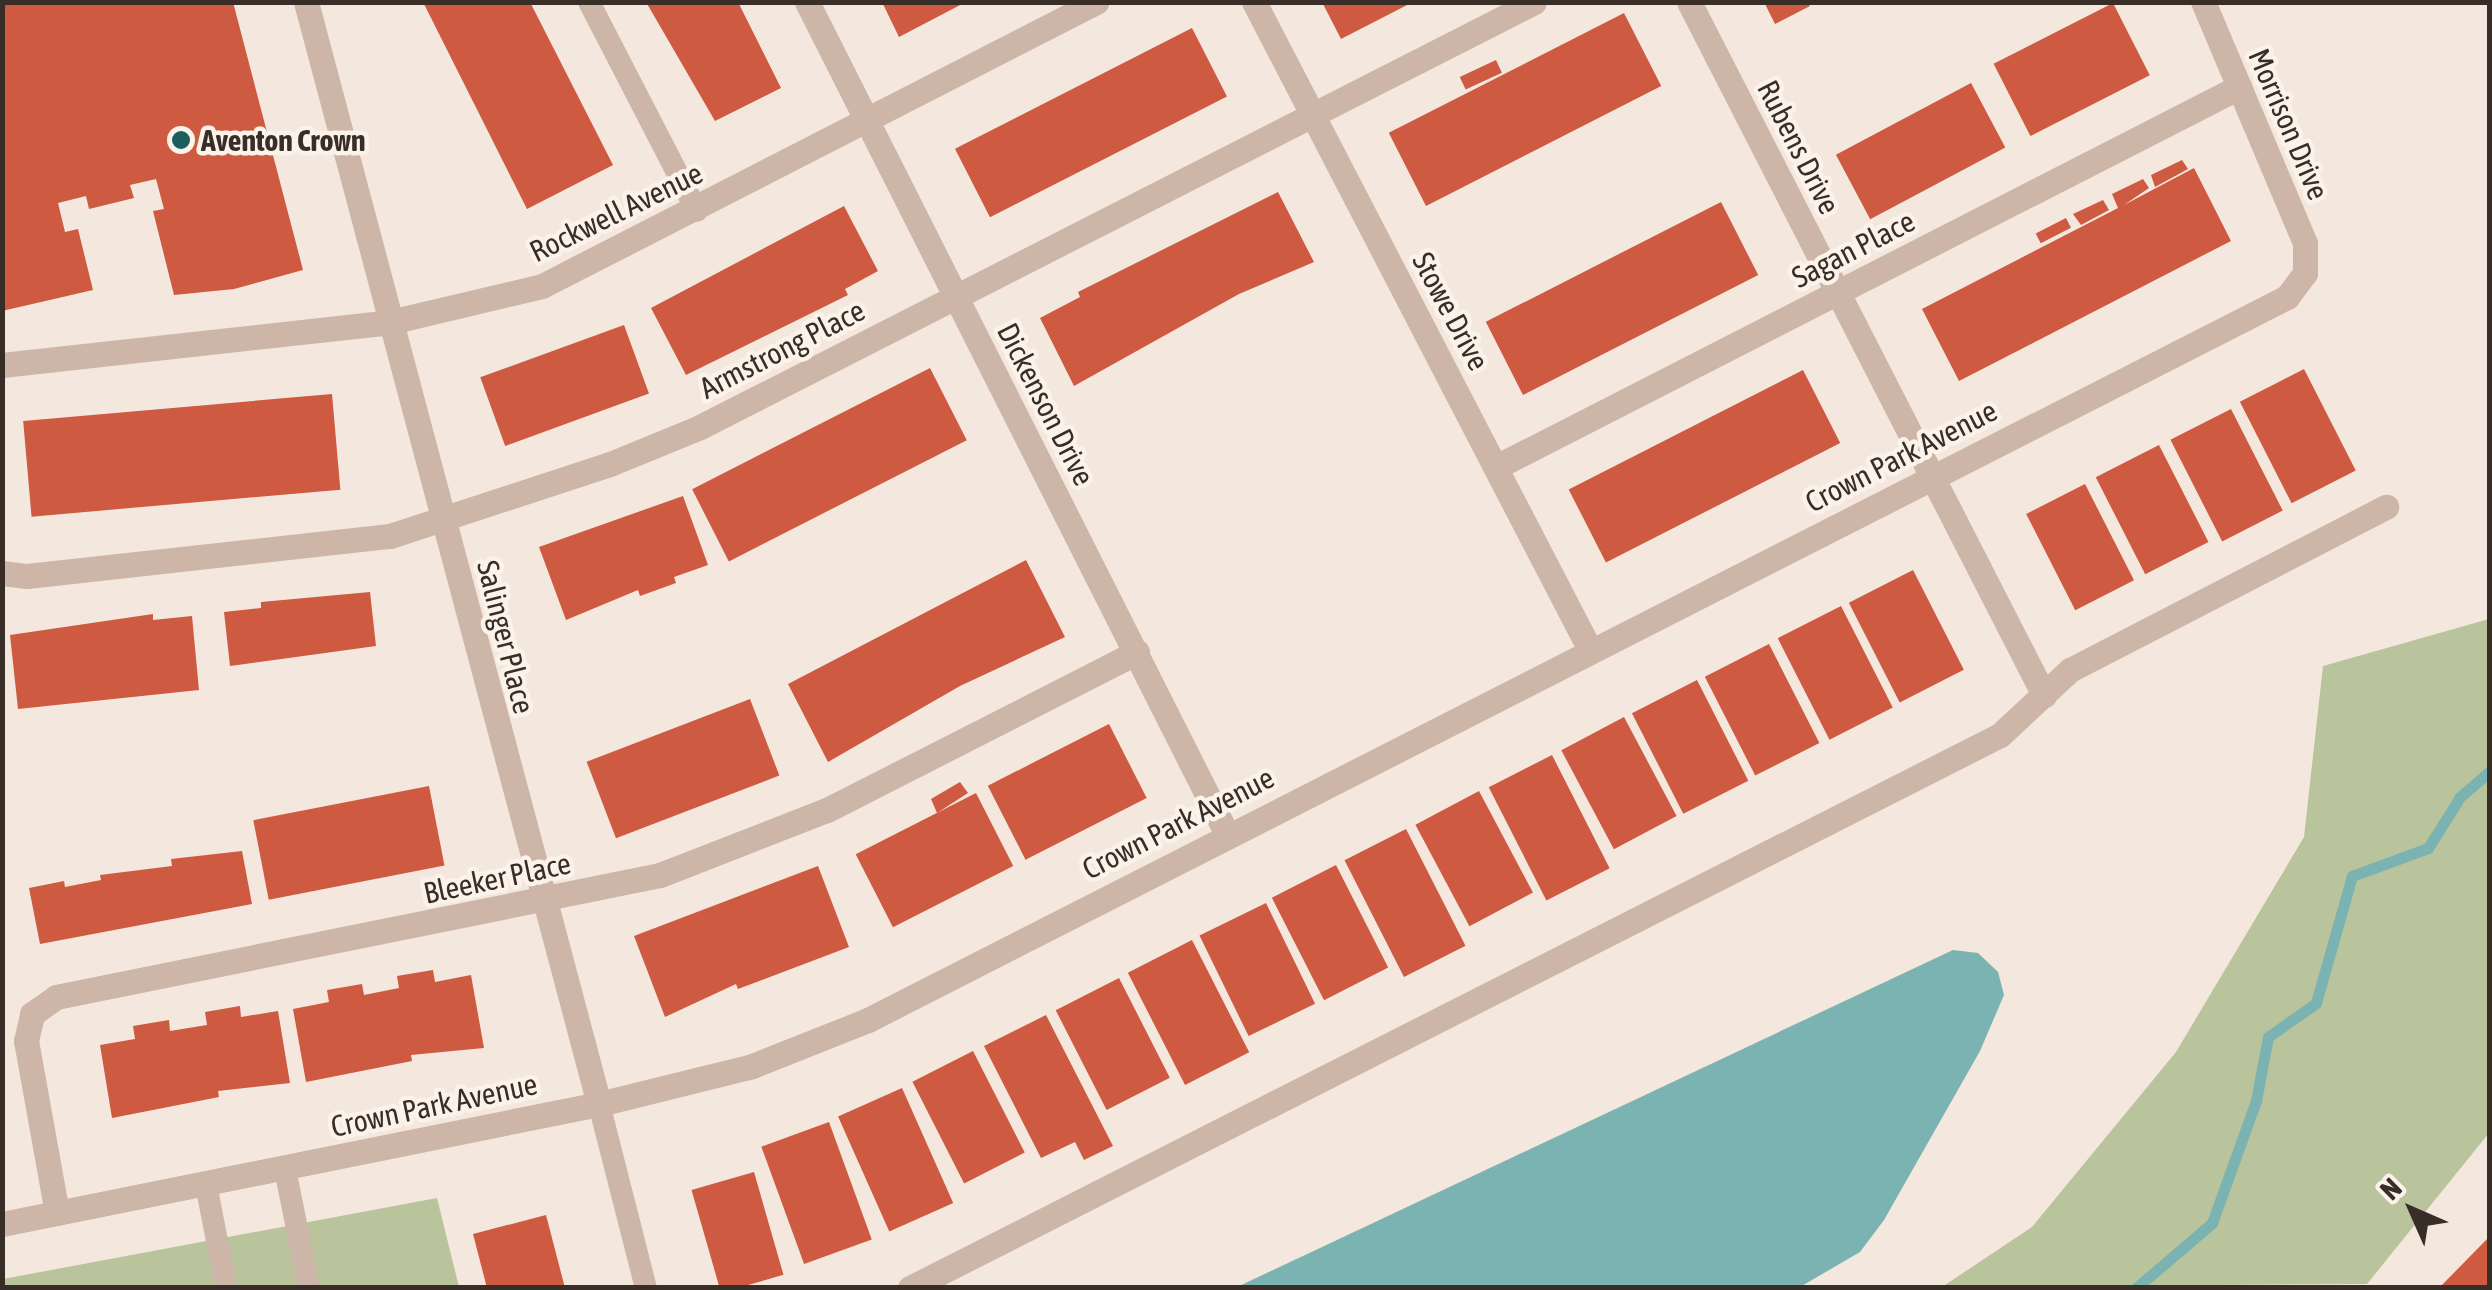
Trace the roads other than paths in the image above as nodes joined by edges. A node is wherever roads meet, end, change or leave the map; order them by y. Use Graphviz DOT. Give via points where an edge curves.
graph roads {
  1 [pos="306,2"];
  2 [pos="589,2"];
  3 [pos="808,2"];
  4 [pos="1096,2"];
  5 [pos="1254,2"];
  6 [pos="1534,2"];
  7 [pos="1689,2"];
  8 [pos="2203,2"];
  9 [pos="2239,87"];
  10 [pos="1313,116"];
  11 [pos="867,120"];
  12 [pos="696,211"];
  13 [pos="2305,273"];
  14 [pos="1839,294"];
  15 [pos="956,298"];
  16 [pos="390,322"];
  17 [pos="2,365"];
  18 [pos="1496,468"];
  19 [pos="1933,476"];
  20 [pos="2386,507"];
  21 [pos="443,523"];
  22 [pos="2,573"];
  23 [pos="1590,650"];
  24 [pos="1137,652"];
  25 [pos="2044,695"];
  26 [pos="1227,834"];
  27 [pos="543,903"];
  28 [pos="599,1104"];
  29 [pos="286,1169"];
  30 [pos="206,1184"];
  31 [pos="58,1213"];
  32 [pos="2,1224"];
  33 [pos="226,1288"];
  34 [pos="309,1288"];
  35 [pos="646,1288"];
  36 [pos="910,1288"];
  1 -- 16 [label="street, Salinger Place"];
  2 -- 12 [label="lane"];
  3 -- 11 [label="street, Dickenson Drive"];
  4 -- 11 [label="street, Rockwell Avenue"];
  5 -- 10 [label="street, Stowe Drive"];
  6 -- 10 [label="street, Armstrong Place"];
  7 -- 14 [label="street, Rubens Drive"];
  8 -- 9 [label="street, Morrison Drive"];
  9 -- 13 [label="street, Morrison Drive" via="2305,243"];
  9 -- 14 [label="street, Sagan Place"];
  10 -- 15 [label="street, Armstrong Place"];
  10 -- 18 [label="street, Stowe Drive"];
  11 -- 12 [label="street, Rockwell Avenue"];
  11 -- 15 [label="street, Dickenson Drive"];
  12 -- 16 [label="street, Rockwell Avenue" via="542,286"];
  13 -- 19 [label="street, Crown Park Avenue" via="2287,297"];
  14 -- 18 [label="street, Sagan Place"];
  14 -- 19 [label="street, Rubens Drive"];
  15 -- 21 [label="street, Armstrong Place" via="700,427"];
  15 -- 24 [label="street, Dickenson Drive"];
  16 -- 17 [label="street, Rockwell Avenue"];
  16 -- 21 [label="street, Salinger Place"];
  18 -- 23 [label="street, Stowe Drive"];
  19 -- 23 [label="street, Crown Park Avenue"];
  19 -- 25 [label="street, Rubens Drive"];
  20 -- 25 [label="street" via="2085,662"];
  21 -- 22 [label="street, Armstrong Place" via="226,556"];
  21 -- 27 [label="street, Salinger Place"];
  23 -- 26 [label="street, Crown Park Avenue"];
  24 -- 26 [label="street, Dickenson Drive"];
  24 -- 27 [label="street, Bleeker Place" via="827,810 660,875"];
  25 -- 36 [label="street" via="2000,736"];
  26 -- 28 [label="street, Crown Park Avenue" via="868,1020 752,1066"];
  27 -- 28 [label="street, Salinger Place"];
  27 -- 31 [label="street, Bleeker Place" via="56,997 40,1006 26,1041"];
  28 -- 29 [label="street, Crown Park Avenue"];
  28 -- 35 [label="lane, Salinger Place"];
  29 -- 30 [label="street, Crown Park Avenue"];
  29 -- 34 [label="lane"];
  30 -- 31 [label="street, Crown Park Avenue"];
  30 -- 33 [label="lane"];
  31 -- 32 [label="street, Crown Park Avenue"];
}
